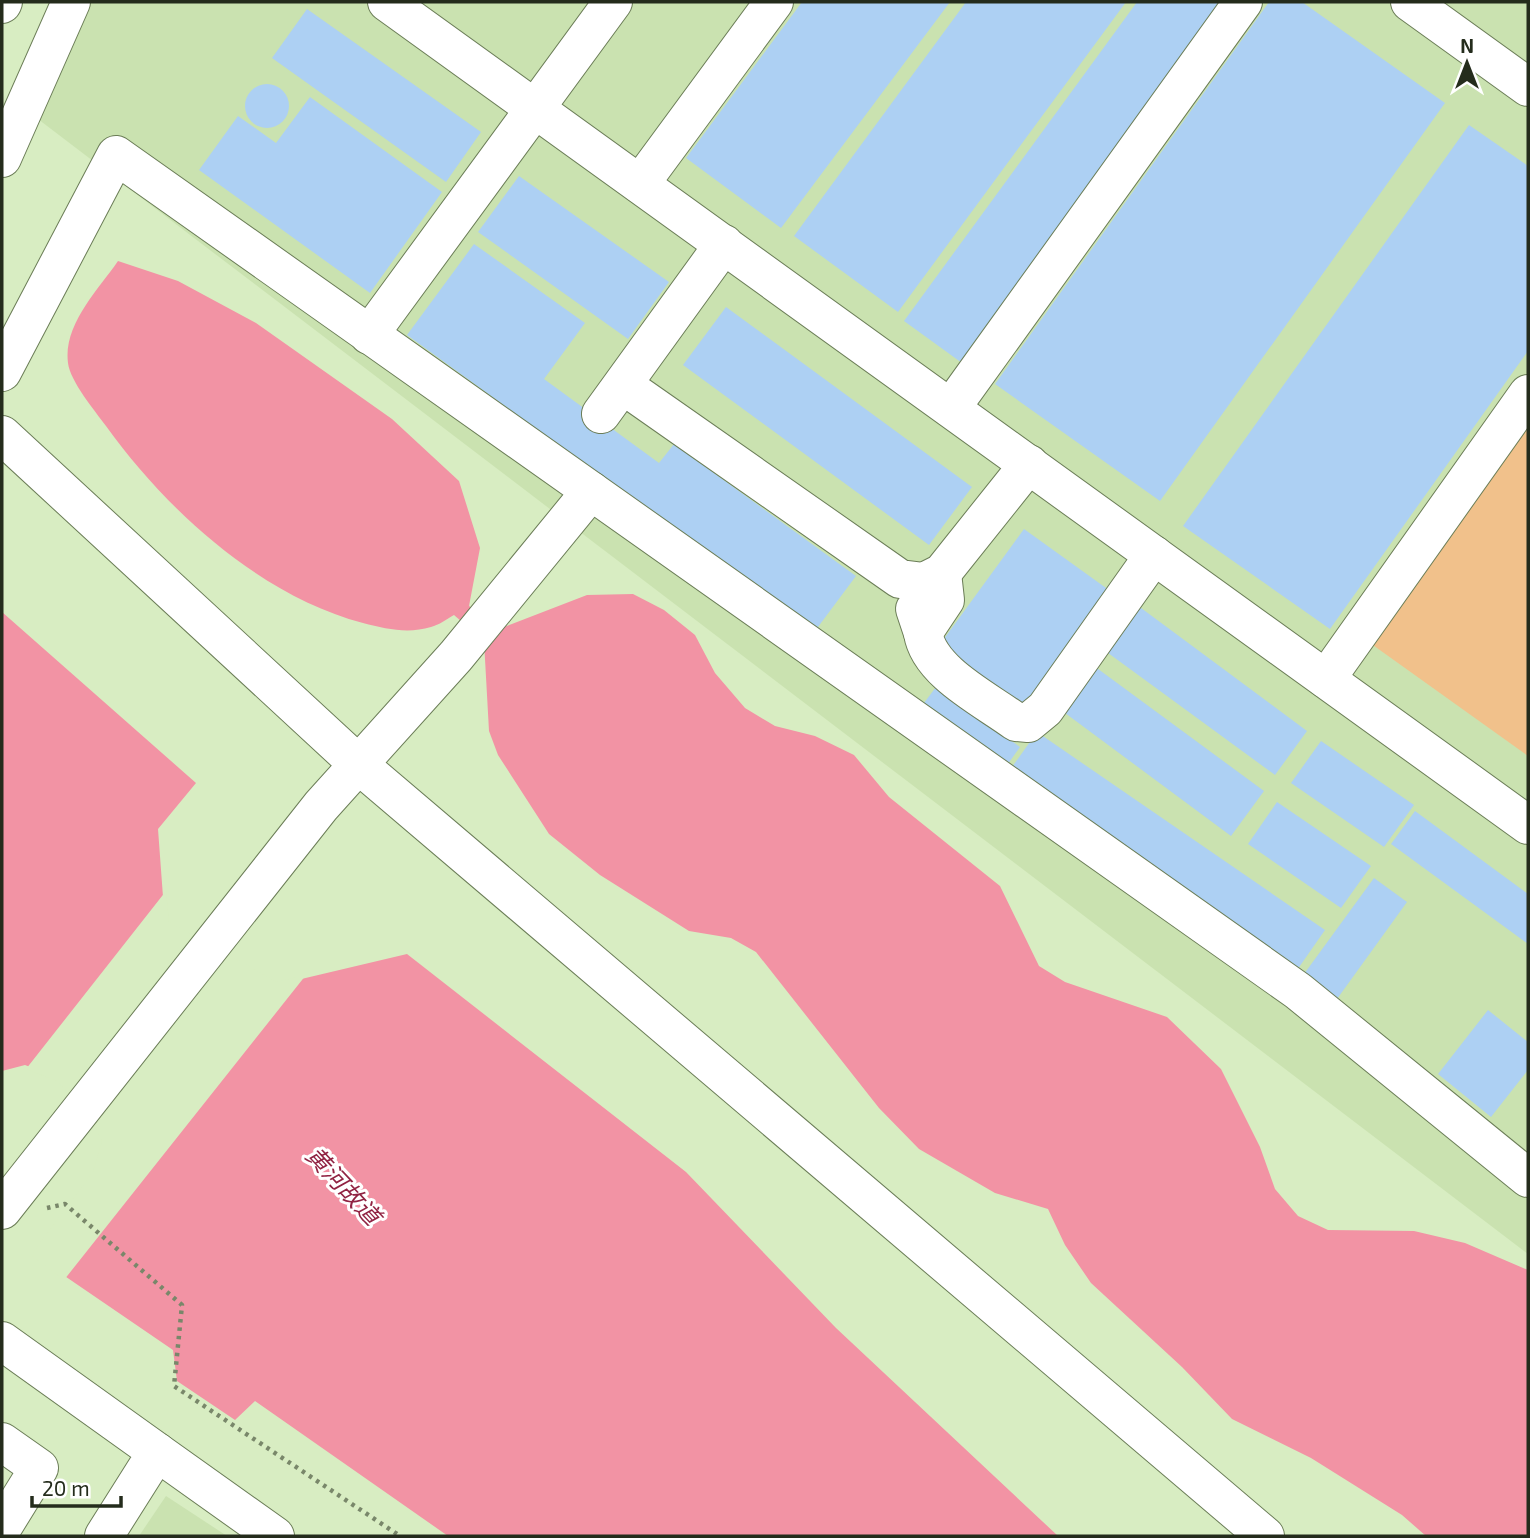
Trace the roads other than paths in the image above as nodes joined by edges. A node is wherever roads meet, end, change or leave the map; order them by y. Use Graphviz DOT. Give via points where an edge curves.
graph roads {
  1 [pos="71,2"];
  2 [pos="387,2"];
  3 [pos="613,2"];
  4 [pos="774,2"];
  5 [pos="1243,2"];
  6 [pos="1410,2"];
  7 [pos="1528,87"];
  8 [pos="535,108"];
  9 [pos="2,158"];
  10 [pos="640,184"];
  11 [pos="724,244"];
  12 [pos="369,335"];
  13 [pos="2,372"];
  14 [pos="1528,394"];
  15 [pos="951,408"];
  16 [pos="2,435"];
  17 [pos="1029,464"];
  18 [pos="591,491"];
  19 [pos="1154,555"];
  20 [pos="942,573"];
  21 [pos="900,579"];
  22 [pos="923,633"];
  23 [pos="1326,679"];
  24 [pos="358,764"];
  25 [pos="1528,825"];
  26 [pos="1528,1178"];
  27 [pos="2,1210"];
  28 [pos="2,1341"];
  29 [pos="2,1442"];
  30 [pos="157,1452"];
  31 [pos="2,1528"];
  32 [pos="104,1536"];
  33 [pos="275,1536"];
  34 [pos="1265,1536"];
  1 -- 9 [label="main road"];
  2 -- 8 [label="main road"];
  3 -- 8 [label="main road"];
  4 -- 10 [label="main road"];
  5 -- 15 [label="main road"];
  6 -- 7 [label="main road"];
  8 -- 10 [label="main road"];
  8 -- 12 [label="main road"];
  10 -- 11 [label="main road"];
  11 -- 15 [label="main road"];
  11 -- 21 [label="main road" via="612,400"];
  12 -- 13 [label="main road" via="116,155"];
  12 -- 18 [label="main road"];
  14 -- 23 [label="main road"];
  15 -- 17 [label="main road"];
  16 -- 24 [label="main road"];
  17 -- 19 [label="main road"];
  17 -- 20 [label="main road"];
  18 -- 24 [label="main road" via="456,656"];
  18 -- 26 [label="main road" via="1298,991"];
  19 -- 22 [label="main road" via="1045,709 1028,723 1016,722 939,666 925,647"];
  19 -- 23 [label="main road"];
  20 -- 21 [label="main road" via="924,582"];
  20 -- 22 [label="main road" via="945,600"];
  21 -- 22 [label="main road"];
  23 -- 25 [label="main road"];
  24 -- 27 [label="main road"];
  24 -- 34 [label="main road"];
  28 -- 30 [label="main road"];
  29 -- 31 [label="main road" via="39,1468"];
  30 -- 32 [label="main road"];
  30 -- 33 [label="main road"];
}
